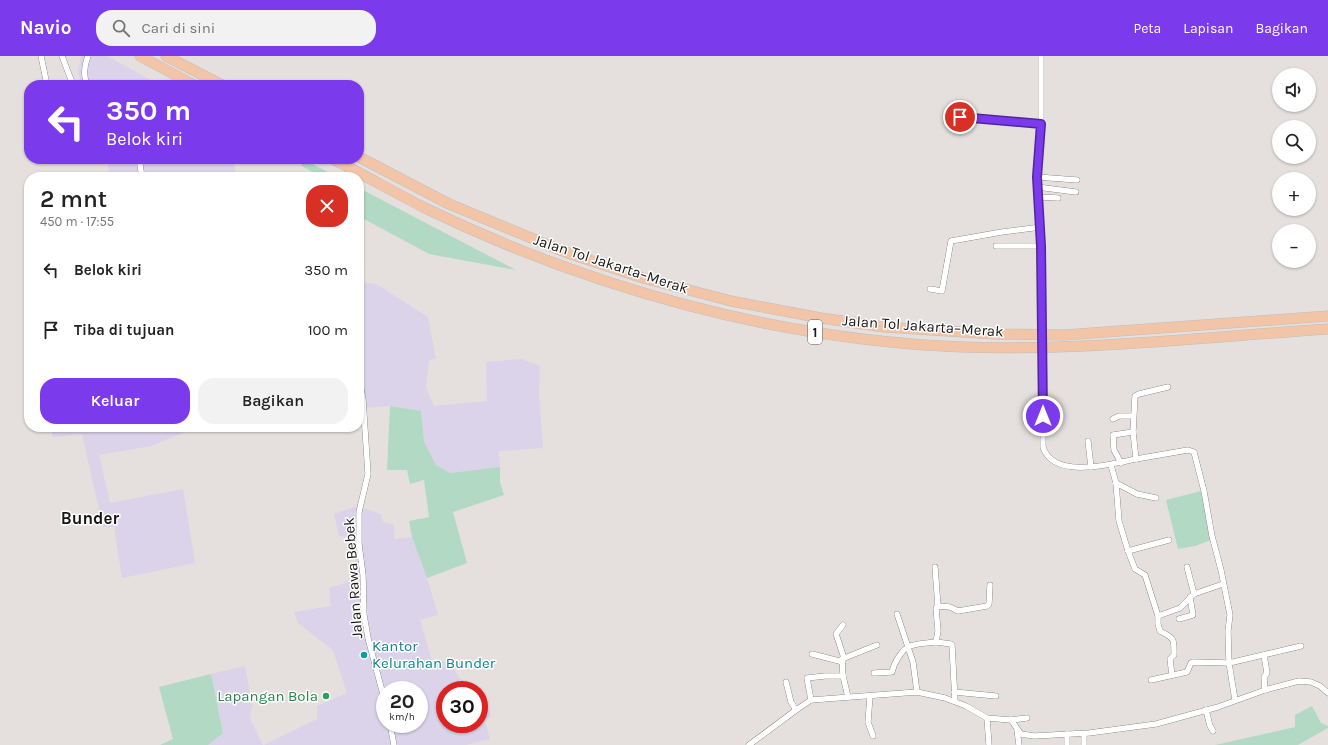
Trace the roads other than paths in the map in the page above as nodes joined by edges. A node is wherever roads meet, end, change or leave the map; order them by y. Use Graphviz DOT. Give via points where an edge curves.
graph roads {
  1 [pos="41,56"];
  2 [pos="62,56"];
  3 [pos="88,56"];
  4 [pos="140,56"];
  5 [pos="166,56"];
  6 [pos="1041,56"];
  7 [pos="46,80"];
  8 [pos="71,80"];
  9 [pos="86,80"];
  10 [pos="185,80"];
  11 [pos="212,80"];
  12 [pos="960,117"];
  13 [pos="1041,124"];
  14 [pos="364,160"];
  15 [pos="342,164"];
  16 [pos="357,172"];
  17 [pos="364,176"];
  18 [pos="1037,177"];
  19 [pos="1077,180"];
  20 [pos="1037,187"];
  21 [pos="1076,192"];
  22 [pos="1038,196"];
  23 [pos="1058,198"];
  24 [pos="1041,227"];
  25 [pos="996,246"];
  26 [pos="1041,246"];
  27 [pos="930,289"];
  28 [pos="1328,316"];
  29 [pos="1328,329"];
  30 [pos="1168,387"];
  31 [pos="364,414"];
  32 [pos="1133,416"];
  33 [pos="1113,419"];
  34 [pos="1133,432"];
  35 [pos="1088,441"];
  36 [pos="1136,460"];
  37 [pos="1121,463"];
  38 [pos="1111,464"];
  39 [pos="1091,467"];
  40 [pos="1116,483"];
  41 [pos="1156,498"];
  42 [pos="1169,540"];
  43 [pos="1128,551"];
  44 [pos="935,567"];
  45 [pos="1186,567"];
  46 [pos="990,584"];
  47 [pos="1223,584"];
  48 [pos="1192,595"];
  49 [pos="938,606"];
  50 [pos="897,614"];
  51 [pos="1158,616"];
  52 [pos="1179,619"];
  53 [pos="843,626"];
  54 [pos="936,642"];
  55 [pos="877,645"];
  56 [pos="909,646"];
  57 [pos="1301,646"];
  58 [pos="812,654"];
  59 [pos="1264,655"];
  60 [pos="843,660"];
  61 [pos="1229,663"];
  62 [pos="874,673"];
  63 [pos="1172,675"];
  64 [pos="843,676"];
  65 [pos="1151,680"];
  66 [pos="381,681"];
  67 [pos="786,682"];
  68 [pos="1266,690"];
  69 [pos="917,692"];
  70 [pos="954,692"];
  71 [pos="1328,693"];
  72 [pos="870,696"];
  73 [pos="996,696"];
  74 [pos="848,697"];
  75 [pos="811,700"];
  76 [pos="1235,700"];
  77 [pos="955,702"];
  78 [pos="796,710"];
  79 [pos="1206,710"];
  80 [pos="987,718"];
  81 [pos="1027,718"];
  82 [pos="1011,720"];
  83 [pos="1017,730"];
  84 [pos="1213,731"];
  85 [pos="392,733"];
  86 [pos="1067,734"];
  87 [pos="1084,734"];
  88 [pos="873,736"];
  89 [pos="394,745"];
  90 [pos="749,745"];
  91 [pos="989,745"];
  92 [pos="1019,745"];
  93 [pos="1067,745"];
  94 [pos="1084,745"];
  1 -- 7 [label="street"];
  2 -- 8 [label="street"];
  3 -- 9 [label="street" via="84,73"];
  4 -- 10 [label="highway"];
  5 -- 11 [label="highway"];
  6 -- 13 [label="street"];
  12 -- 13 [label="street"];
  13 -- 18 [label="street"];
  14 -- 28 [label="highway, Jalan Tol Jakarta–Merak / 1" via="449,204 565,252 643,278 732,301 821,318 884,327 994,334 1064,335"];
  15 -- 16 [label="highway, Jalan Tol Jakarta–Merak / 1"];
  17 -- 29 [label="highway, Jalan Tol Jakarta–Merak / 1" via="424,208 566,267 640,292 735,318 804,331 885,342 961,347 1065,347"];
  18 -- 19 [label="street"];
  18 -- 20 [label="street"];
  20 -- 21 [label="street"];
  20 -- 22 [label="street"];
  22 -- 23 [label="street"];
  22 -- 24 [label="street"];
  24 -- 26 [label="street"];
  24 -- 27 [label="street" via="951,241 942,291"];
  25 -- 26 [label="street"];
  26 -- 39 [label="street, bridge" via="1044,447 1047,456 1063,465"];
  30 -- 32 [label="street" via="1137,394"];
  31 -- 66 [label="street, Jalan Rawa Bebek" via="368,474 359,512 359,544 364,615"];
  32 -- 33 [label="street" via="1119,416"];
  32 -- 34 [label="street"];
  34 -- 36 [label="street"];
  34 -- 37 [label="street" via="1113,435 1114,450"];
  35 -- 39 [label="street"];
  36 -- 37 [label="street"];
  36 -- 47 [label="street" via="1188,450 1194,452"];
  37 -- 38 [label="street"];
  38 -- 39 [label="street"];
  38 -- 40 [label="street"];
  40 -- 41 [label="street" via="1137,494"];
  40 -- 43 [label="street" via="1119,521"];
  42 -- 43 [label="street"];
  43 -- 51 [label="street" via="1135,569 1145,574"];
  44 -- 49 [label="street"];
  45 -- 48 [label="street"];
  46 -- 49 [label="street" via="987,606 958,611"];
  47 -- 48 [label="street"];
  47 -- 61 [label="street" via="1230,615"];
  48 -- 51 [label="street" via="1180,608"];
  48 -- 52 [label="street" via="1193,615"];
  49 -- 54 [label="street"];
  50 -- 56 [label="street"];
  51 -- 63 [label="street" via="1160,631 1174,640 1174,655 1170,659"];
  53 -- 60 [label="street" via="836,634"];
  54 -- 56 [label="street"];
  54 -- 70 [label="street" via="952,645"];
  55 -- 60 [label="street"];
  56 -- 62 [label="street" via="896,660 892,672"];
  56 -- 69 [label="street"];
  57 -- 59 [label="street"];
  58 -- 60 [label="street"];
  59 -- 61 [label="street"];
  59 -- 68 [label="street" via="1267,672 1264,677"];
  60 -- 64 [label="street"];
  61 -- 63 [label="street" via="1192,662 1188,672"];
  61 -- 76 [label="street"];
  63 -- 65 [label="street"];
  64 -- 74 [label="street"];
  64 -- 75 [label="street" via="808,678"];
  67 -- 78 [label="street" via="791,702"];
  68 -- 71 [label="street" via="1292,682 1311,682"];
  68 -- 76 [label="street"];
  69 -- 72 [label="street"];
  69 -- 77 [label="street"];
  70 -- 73 [label="street"];
  70 -- 77 [label="street"];
  72 -- 74 [label="street"];
  72 -- 88 [label="street" via="868,722"];
  74 -- 75 [label="street"];
  75 -- 78 [label="street"];
  76 -- 79 [label="street"];
  77 -- 80 [label="street"];
  78 -- 90 [label="street"];
  79 -- 84 [label="street"];
  79 -- 87 [label="street" via="1156,724"];
  80 -- 82 [label="street"];
  80 -- 91 [label="street"];
  81 -- 82 [label="street"];
  82 -- 83 [label="street"];
  83 -- 86 [label="street" via="1028,736"];
  83 -- 92 [label="street"];
  85 -- 89 [label="street"];
  86 -- 87 [label="street"];
  86 -- 93 [label="street"];
  87 -- 94 [label="street"];
}
